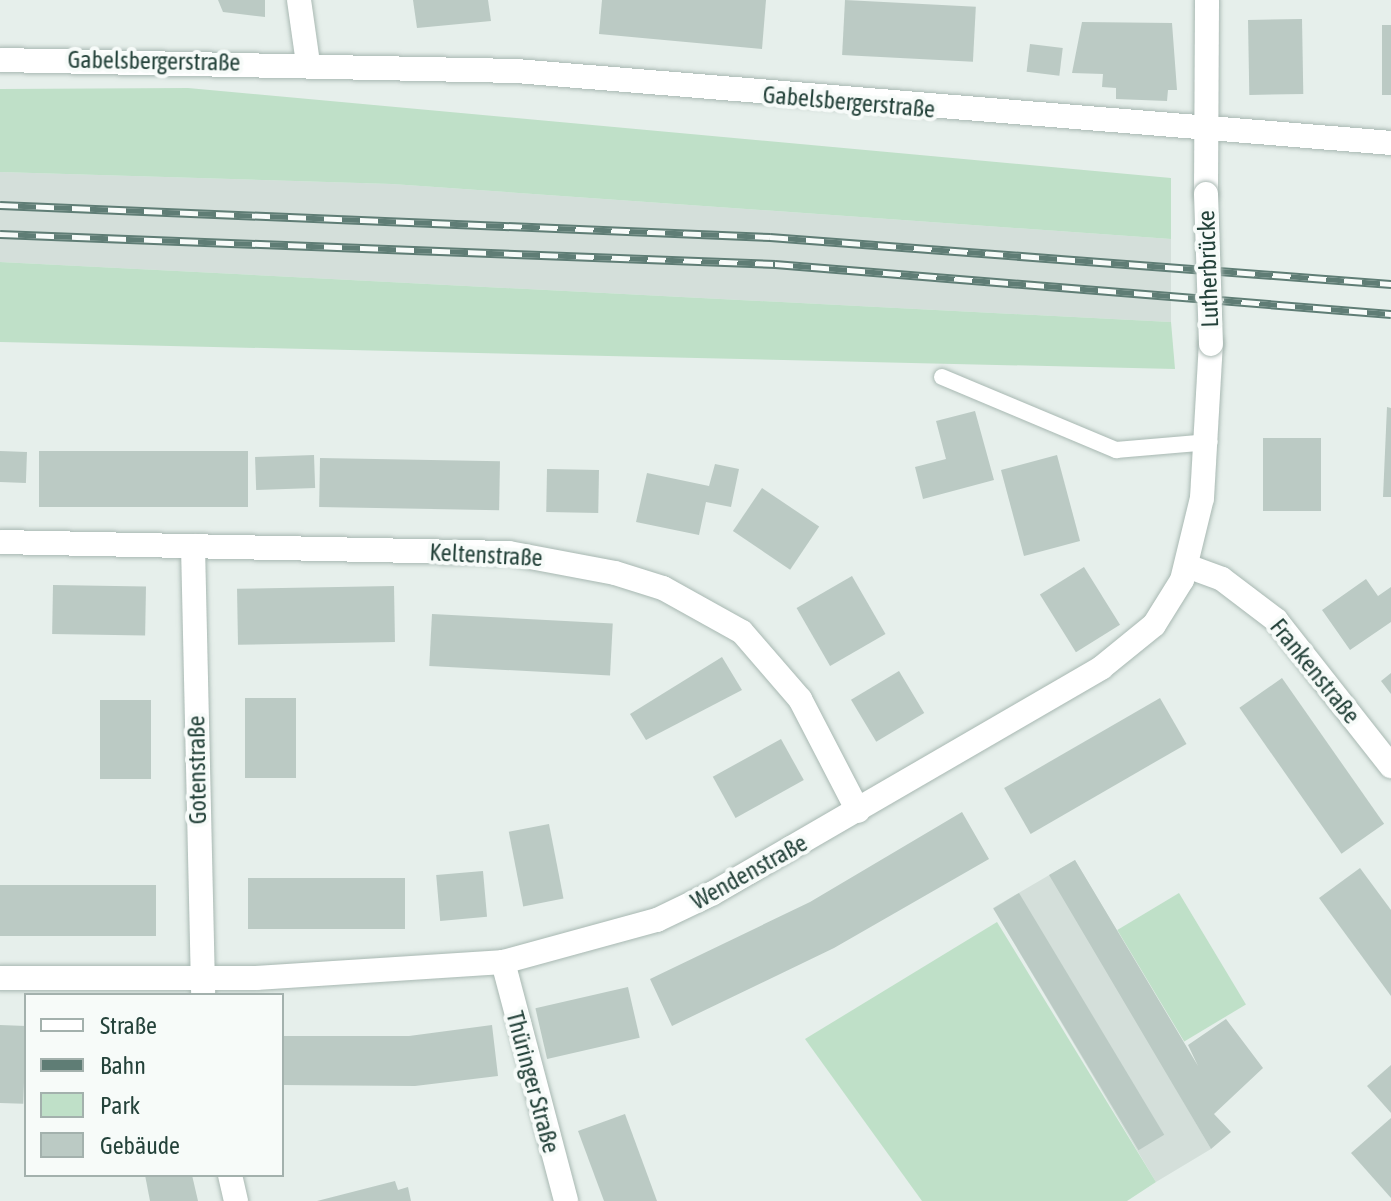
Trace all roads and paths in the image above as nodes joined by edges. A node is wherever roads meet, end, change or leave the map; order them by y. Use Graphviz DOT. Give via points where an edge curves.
graph roads {
  1 [pos="299,0"];
  2 [pos="1207,0"];
  3 [pos="0,60"];
  4 [pos="308,63"];
  5 [pos="1207,132"];
  6 [pos="1391,143"];
  7 [pos="1211,344"];
  8 [pos="942,377"];
  9 [pos="1210,442"];
  10 [pos="0,542"];
  11 [pos="193,546"];
  12 [pos="1187,566"];
  13 [pos="1391,766"];
  14 [pos="858,811"];
  15 [pos="503,962"];
  16 [pos="0,978"];
  17 [pos="202,987"];
  18 [pos="230,1177"];
  19 [pos="236,1201"];
  20 [pos="566,1201"];
  1 -- 4 [label="street"];
  2 -- 5 [label="street"];
  3 -- 4 [label="street, Gabelsbergerstraße"];
  4 -- 5 [label="street, Gabelsbergerstraße" via="516,71"];
  5 -- 6 [label="street, Gabelsbergerstraße"];
  5 -- 7 [label="street, Lutherbrücke, bridge"];
  7 -- 9 [label="street, Wendenstraße"];
  8 -- 9 [label="lane" via="1116,450"];
  9 -- 12 [label="street, Wendenstraße"];
  10 -- 11 [label="street, Keltenstraße"];
  11 -- 14 [label="street, Keltenstraße" via="509,553 568,560 663,588 742,632 769,660 800,699"];
  11 -- 17 [label="street, Gotenstraße"];
  12 -- 13 [label="street, Frankenstraße" via="1222,579 1276,620"];
  12 -- 14 [label="street, Wendenstraße" via="1154,625 1101,668"];
  14 -- 15 [label="street, Wendenstraße" via="657,920"];
  15 -- 17 [label="street, Wendenstraße"];
  15 -- 20 [label="street, Thüringer Straße"];
  16 -- 17 [label="street, Wendenstraße"];
  18 -- 19 [label="street"];
}
